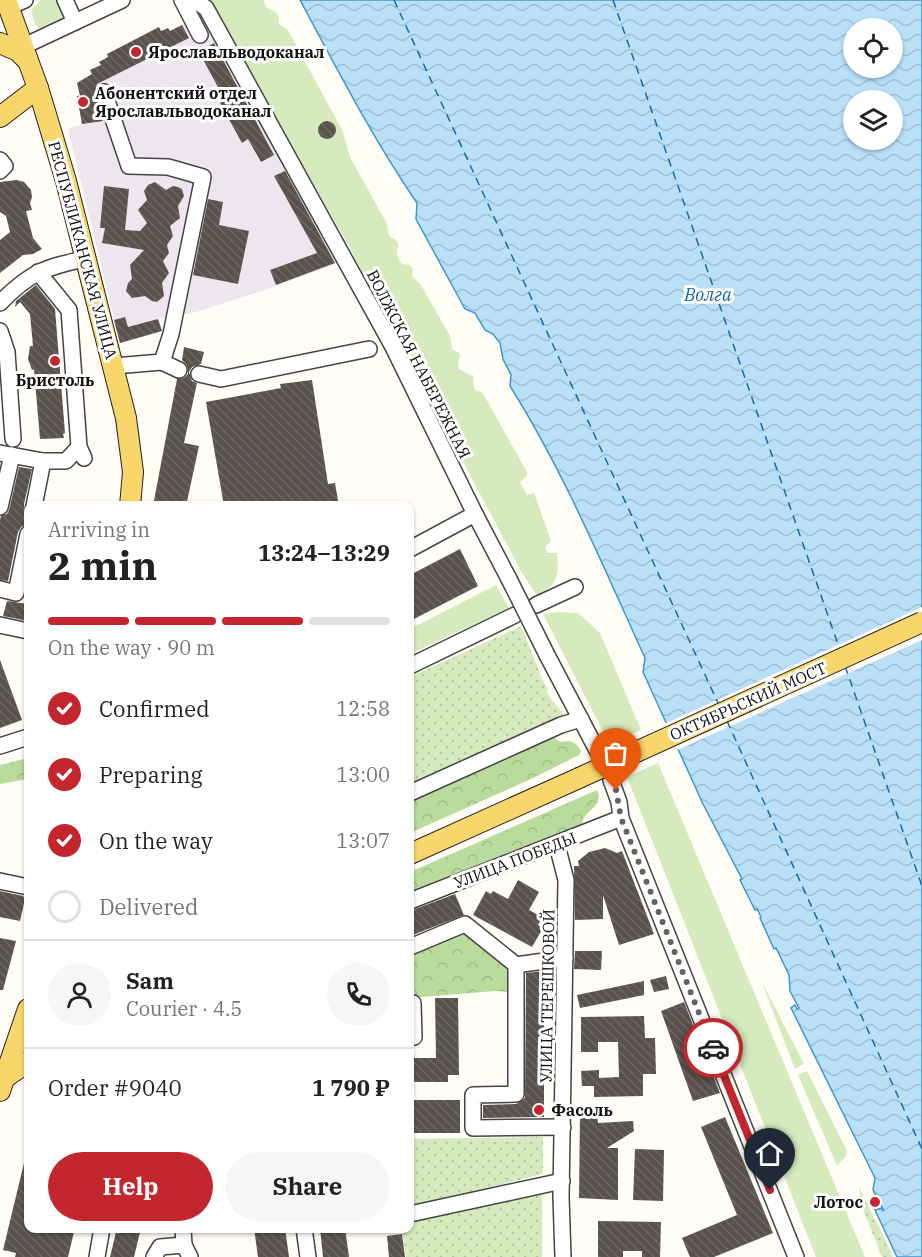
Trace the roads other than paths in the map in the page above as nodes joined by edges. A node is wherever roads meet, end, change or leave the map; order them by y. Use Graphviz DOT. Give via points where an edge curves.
graph roads {
  1 [pos="65,0"];
  2 [pos="122,0"];
  3 [pos="182,0"];
  4 [pos="13,2"];
  5 [pos="200,4"];
  6 [pos="75,22"];
  7 [pos="0,31"];
  8 [pos="200,35"];
  9 [pos="0,43"];
  10 [pos="26,55"];
  11 [pos="38,88"];
  12 [pos="104,92"];
  13 [pos="0,117"];
  14 [pos="0,160"];
  15 [pos="0,171"];
  16 [pos="87,258"];
  17 [pos="38,272"];
  18 [pos="0,303"];
  19 [pos="0,331"];
  20 [pos="369,349"];
  21 [pos="162,363"];
  22 [pos="114,366"];
  23 [pos="179,370"];
  24 [pos="199,374"];
  25 [pos="13,439"];
  26 [pos="6,454"];
  27 [pos="43,461"];
  28 [pos="35,501"];
  29 [pos="130,501"];
  30 [pos="0,507"];
  31 [pos="475,514"];
  32 [pos="414,547"];
  33 [pos="24,554"];
  34 [pos="575,587"];
  35 [pos="0,591"];
  36 [pos="536,605"];
  37 [pos="514,615"];
  38 [pos="922,622"];
  39 [pos="0,625"];
  40 [pos="24,630"];
  41 [pos="414,664"];
  42 [pos="581,719"];
  43 [pos="24,737"];
  44 [pos="0,746"];
  45 [pos="599,754"];
  46 [pos="611,780"];
  47 [pos="414,791"];
  48 [pos="621,818"];
  49 [pos="557,844"];
  50 [pos="414,852"];
  51 [pos="0,881"];
  52 [pos="24,886"];
  53 [pos="414,899"];
  54 [pos="414,945"];
  55 [pos="565,958"];
  56 [pos="516,965"];
  57 [pos="24,1020"];
  58 [pos="24,1065"];
  59 [pos="1,1084"];
  60 [pos="563,1127"];
  61 [pos="562,1181"];
  62 [pos="414,1213"];
  63 [pos="101,1233"];
  64 [pos="184,1233"];
  65 [pos="305,1233"];
  66 [pos="187,1251"];
  67 [pos="97,1257"];
  68 [pos="154,1257"];
  69 [pos="308,1257"];
  70 [pos="562,1257"];
  71 [pos="796,1257"];
  1 -- 6 [label="street"];
  2 -- 6 [label="street"];
  3 -- 8 [label="street"];
  4 -- 7 [label="main road"];
  4 -- 10 [label="main road, РЕСПУБЛИКАНСКАЯ УЛИЦА"];
  5 -- 31 [label="street, ВОЛЖСКАЯ НАБЕРЕЖНАЯ" via="393,347"];
  6 -- 10 [label="street"];
  9 -- 10 [label="main road"];
  10 -- 11 [label="main road, РЕСПУБЛИКАНСКАЯ УЛИЦА"];
  11 -- 13 [label="main road"];
  11 -- 16 [label="main road, РЕСПУБЛИКАНСКАЯ УЛИЦА"];
  12 -- 21 [label="street" via="129,166 168,167 203,177"];
  14 -- 15 [label="street" via="5,166"];
  16 -- 17 [label="street"];
  16 -- 22 [label="main road, РЕСПУБЛИКАНСКАЯ УЛИЦА"];
  17 -- 18 [label="street"];
  17 -- 27 [label="street" via="69,310 82,453 66,461"];
  19 -- 25 [label="street" via="7,352"];
  20 -- 24 [label="street" via="221,379"];
  21 -- 22 [label="street"];
  21 -- 23 [label="street"];
  22 -- 29 [label="main road, РЕСПУБЛИКАНСКАЯ УЛИЦА" via="131,449"];
  26 -- 27 [label="street"];
  26 -- 30 [label="street"];
  27 -- 28 [label="street"];
  31 -- 32 [label="street"];
  31 -- 42 [label="street, ВОЛЖСКАЯ НАБЕРЕЖНАЯ, bridge"];
  33 -- 35 [label="street" via="16,593"];
  34 -- 36 [label="street"];
  37 -- 41 [label="street"];
  38 -- 50 [label="main road, ОКТЯБРЬСКИЙ МОСТ, bridge"];
  39 -- 40 [label="street"];
  42 -- 45 [label="street, ВОЛЖСКАЯ НАБЕРЕЖНАЯ"];
  42 -- 47 [label="street"];
  43 -- 44 [label="street"];
  46 -- 48 [label="street" via="620,802"];
  48 -- 49 [label="street, УЛИЦА ПОБЕДЫ"];
  48 -- 71 [label="street"];
  49 -- 53 [label="street, УЛИЦА ПОБЕДЫ"];
  49 -- 55 [label="street, УЛИЦА ТЕРЕШКОВОЙ" via="566,880"];
  51 -- 52 [label="street"];
  54 -- 56 [label="street" via="465,924"];
  55 -- 56 [label="street"];
  55 -- 60 [label="street, УЛИЦА ТЕРЕШКОВОЙ"];
  56 -- 60 [label="street" via="516,1094 473,1095 473,1128"];
  57 -- 59 [label="main road"];
  58 -- 59 [label="main road"];
  60 -- 61 [label="street, УЛИЦА ТЕРЕШКОВОЙ"];
  61 -- 62 [label="street"];
  61 -- 70 [label="street, УЛИЦА ТЕРЕШКОВОЙ"];
  63 -- 67 [label="street"];
  64 -- 66 [label="street"];
  65 -- 69 [label="street"];
  66 -- 68 [label="street" via="160,1247"];
}
